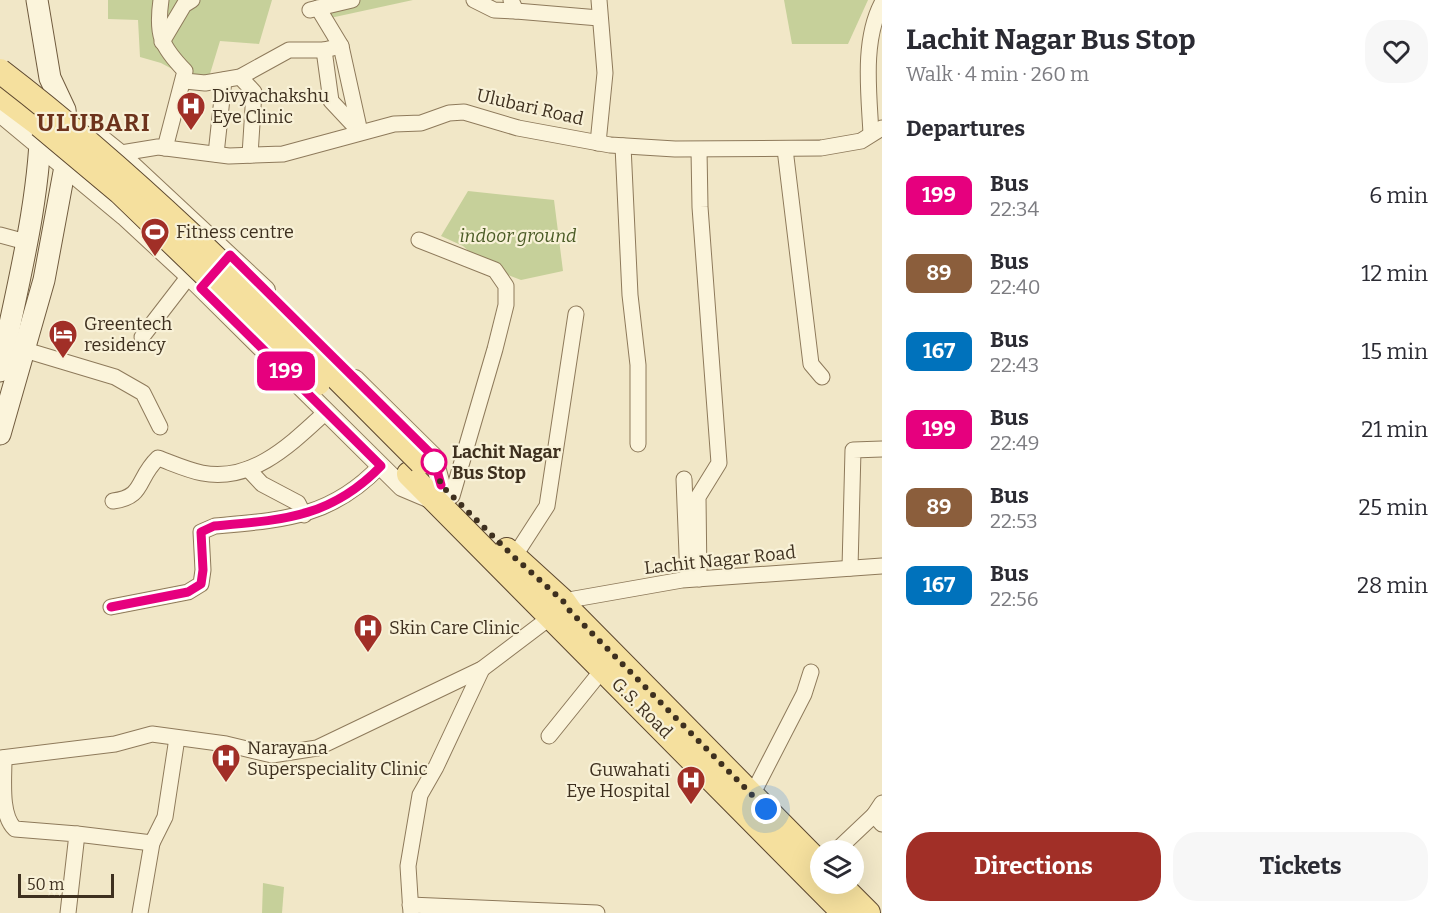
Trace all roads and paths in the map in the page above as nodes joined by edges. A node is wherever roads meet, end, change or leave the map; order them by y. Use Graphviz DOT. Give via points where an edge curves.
graph roads {
  1 [pos="37,0"];
  2 [pos="161,0"];
  3 [pos="192,0"];
  4 [pos="352,0"];
  5 [pos="474,0"];
  6 [pos="599,0"];
  7 [pos="882,3"];
  8 [pos="514,6"];
  9 [pos="599,18"];
  10 [pos="162,42"];
  11 [pos="341,46"];
  12 [pos="324,50"];
  13 [pos="0,59"];
  14 [pos="0,71"];
  15 [pos="240,77"];
  16 [pos="224,80"];
  17 [pos="185,81"];
  18 [pos="46,85"];
  19 [pos="0,95"];
  20 [pos="65,111"];
  21 [pos="0,113"];
  22 [pos="877,131"];
  23 [pos="360,132"];
  24 [pos="598,143"];
  25 [pos="40,146"];
  26 [pos="623,146"];
  27 [pos="165,148"];
  28 [pos="785,149"];
  29 [pos="699,150"];
  30 [pos="118,152"];
  31 [pos="216,154"];
  32 [pos="250,155"];
  33 [pos="66,169"];
  34 [pos="207,234"];
  35 [pos="0,235"];
  36 [pos="419,240"];
  37 [pos="26,242"];
  38 [pos="230,255"];
  39 [pos="189,277"];
  40 [pos="576,314"];
  41 [pos="142,337"];
  42 [pos="25,350"];
  43 [pos="0,370"];
  44 [pos="822,377"];
  45 [pos="326,412"];
  46 [pos="160,427"];
  47 [pos="0,434"];
  48 [pos="638,444"];
  49 [pos="882,449"];
  50 [pos="381,466"];
  51 [pos="415,468"];
  52 [pos="248,469"];
  53 [pos="684,478"];
  54 [pos="444,495"];
  55 [pos="112,501"];
  56 [pos="304,515"];
  57 [pos="514,557"];
  58 [pos="882,566"];
  59 [pos="850,568"];
  60 [pos="693,579"];
  61 [pos="111,607"];
  62 [pos="557,608"];
  63 [pos="482,669"];
  64 [pos="603,669"];
  65 [pos="812,672"];
  66 [pos="549,736"];
  67 [pos="177,738"];
  68 [pos="2,758"];
  69 [pos="752,795"];
  70 [pos="879,814"];
  71 [pos="77,834"];
  72 [pos="849,840"];
  73 [pos="152,843"];
  74 [pos="810,854"];
  75 [pos="849,894"];
  76 [pos="411,909"];
  77 [pos="68,913"];
  78 [pos="140,913"];
  79 [pos="597,913"];
  80 [pos="844,913"];
  81 [pos="868,913"];
  1 -- 18 [label="main road"];
  2 -- 10 [label="street" via="158,24"];
  3 -- 10 [label="street" via="184,5"];
  4 -- 11 [label="street" via="314,9"];
  5 -- 8 [label="street" via="494,10"];
  6 -- 9 [label="street"];
  7 -- 22 [label="street" via="873,28 869,65"];
  8 -- 9 [label="street"];
  9 -- 24 [label="street" via="605,74"];
  10 -- 17 [label="street" via="185,71"];
  11 -- 12 [label="street"];
  11 -- 23 [label="street"];
  12 -- 15 [label="street" via="289,50"];
  12 -- 23 [label="street" via="331,101"];
  13 -- 18 [label="street"];
  14 -- 51 [label="main road, bridge" via="163,208"];
  15 -- 16 [label="street"];
  15 -- 32 [label="street" via="254,92"];
  16 -- 17 [label="street"];
  16 -- 31 [label="street"];
  17 -- 27 [label="street"];
  18 -- 20 [label="main road"];
  18 -- 25 [label="main road"];
  19 -- 51 [label="main road, bridge" via="120,192 339,403"];
  20 -- 30 [label="street"];
  20 -- 33 [label="main road" via="69,145"];
  21 -- 25 [label="street"];
  22 -- 28 [label="street, Ulubari Road" via="861,141"];
  23 -- 24 [label="street, Ulubari Road" via="464,112 518,128"];
  23 -- 32 [label="street, Ulubari Road" via="283,154"];
  24 -- 26 [label="street, Ulubari Road"];
  25 -- 33 [label="street"];
  25 -- 37 [label="main road"];
  26 -- 29 [label="street, Ulubari Road"];
  26 -- 48 [label="street" via="630,295 638,365"];
  27 -- 30 [label="street, Ulubari Road"];
  27 -- 31 [label="street, Ulubari Road"];
  28 -- 29 [label="street, Ulubari Road"];
  28 -- 44 [label="street" via="812,364"];
  29 -- 60 [label="street" via="719,463 698,496"];
  30 -- 33 [label="street, Ulubari Road"];
  30 -- 34 [label="street"];
  31 -- 32 [label="street, Ulubari Road"];
  33 -- 39 [label="street"];
  33 -- 42 [label="main road" via="44,280"];
  34 -- 38 [label="street"];
  34 -- 39 [label="street"];
  35 -- 37 [label="street"];
  36 -- 54 [label="street" via="495,270 506,286 506,305 495,349"];
  37 -- 43 [label="main road"];
  38 -- 39 [label="street"];
  38 -- 54 [label="street" via="433,456"];
  39 -- 41 [label="street"];
  39 -- 45 [label="street"];
  40 -- 57 [label="street" via="547,506"];
  42 -- 46 [label="street" via="115,377 142,393"];
  42 -- 47 [label="main road"];
  45 -- 50 [label="street"];
  45 -- 52 [label="street" via="272,459"];
  49 -- 59 [label="street" via="853,450"];
  50 -- 54 [label="street" via="402,487"];
  50 -- 56 [label="street" via="360,487"];
  51 -- 54 [label="main road"];
  52 -- 55 [label="street" via="238,473 203,473 158,458 145,470 135,494 129,499"];
  52 -- 56 [label="street" via="262,484 298,504"];
  53 -- 60 [label="street"];
  54 -- 57 [label="main road, G.S. Road"];
  54 -- 62 [label="main road, G.S. Road"];
  56 -- 61 [label="street" via="214,526 201,532 201,584 188,592"];
  57 -- 62 [label="main road, G.S. Road"];
  58 -- 59 [label="street, Lachit Nagar Road"];
  59 -- 60 [label="street, Lachit Nagar Road"];
  60 -- 62 [label="street, Lachit Nagar Road"];
  62 -- 63 [label="street"];
  62 -- 64 [label="main road, G.S. Road"];
  62 -- 69 [label="main road, G.S. Road" via="570,611"];
  63 -- 67 [label="street" via="317,747 272,755"];
  63 -- 76 [label="street" via="420,795 408,866"];
  64 -- 66 [label="street"];
  64 -- 80 [label="main road, G.S. Road"];
  65 -- 69 [label="street"];
  67 -- 68 [label="street" via="152,734 115,744"];
  67 -- 73 [label="street" via="165,817"];
  68 -- 71 [label="street" via="4,814 9,824 15,829"];
  69 -- 74 [label="main road, G.S. Road"];
  70 -- 72 [label="street"];
  71 -- 73 [label="street"];
  71 -- 77 [label="street"];
  73 -- 78 [label="street"];
  75 -- 81 [label="main road"];
  76 -- 79 [label="street"];
}
